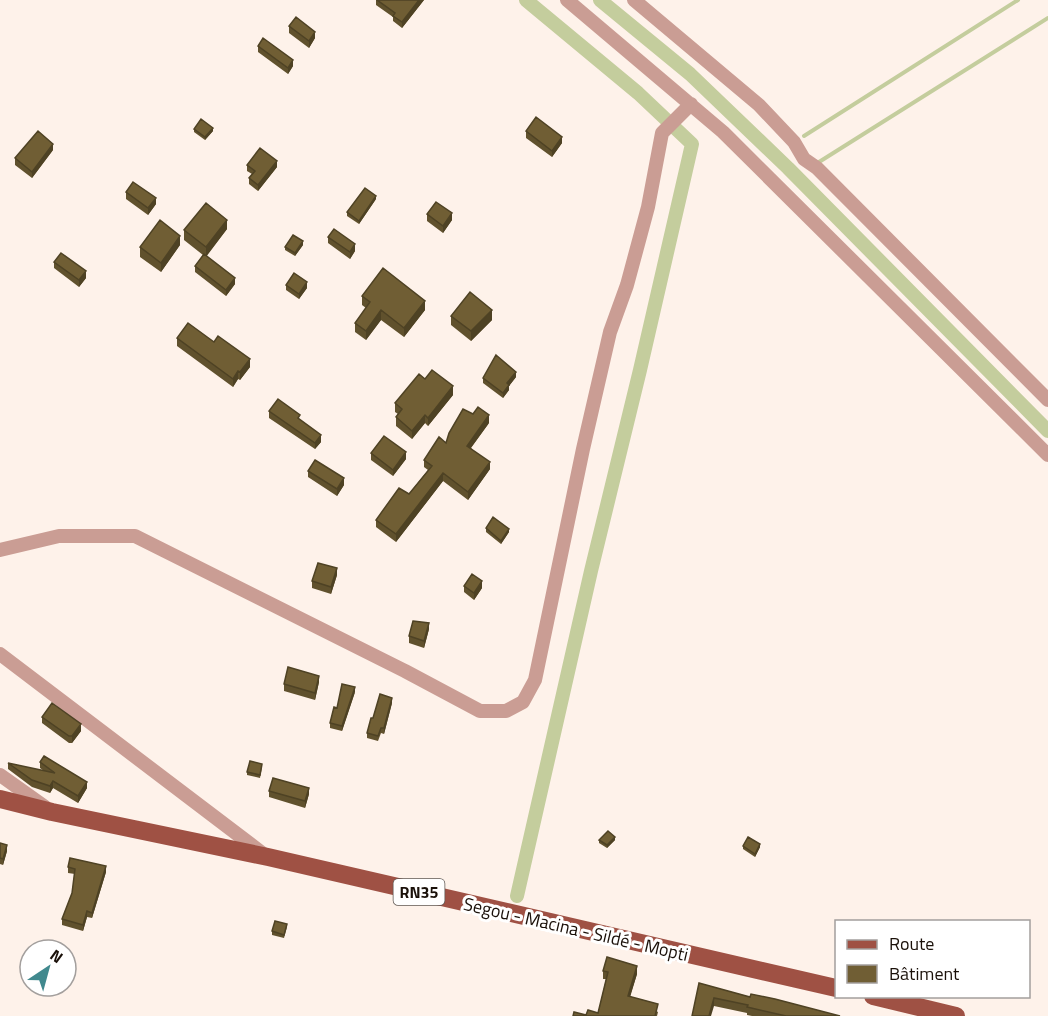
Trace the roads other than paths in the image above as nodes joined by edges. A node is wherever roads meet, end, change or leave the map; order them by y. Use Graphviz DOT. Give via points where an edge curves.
graph roads {
  1 [pos="567,0"];
  2 [pos="634,0"];
  3 [pos="686,108"];
  4 [pos="1048,400"];
  5 [pos="1048,455"];
  6 [pos="0,550"];
  7 [pos="0,654"];
  8 [pos="0,775"];
  9 [pos="0,799"];
  10 [pos="52,812"];
  11 [pos="268,857"];
  12 [pos="835,988"];
  13 [pos="881,998"];
  14 [pos="956,1016"];
  1 -- 3 [label="street"];
  2 -- 4 [label="street" via="759,105 794,142 804,159"];
  3 -- 5 [label="street" via="740,148"];
  3 -- 6 [label="street" via="662,133 648,207 610,332 583,448 535,680 523,702 506,711 480,711 135,536 59,536"];
  7 -- 11 [label="street"];
  8 -- 10 [label="street"];
  9 -- 10 [label="main road, Segou - Macina - Sildé - Mopti / RN35"];
  10 -- 11 [label="main road, Segou - Macina - Sildé - Mopti / RN35"];
  11 -- 12 [label="main road, Segou - Macina - Sildé - Mopti / RN35"];
  13 -- 14 [label="main road"];
}
